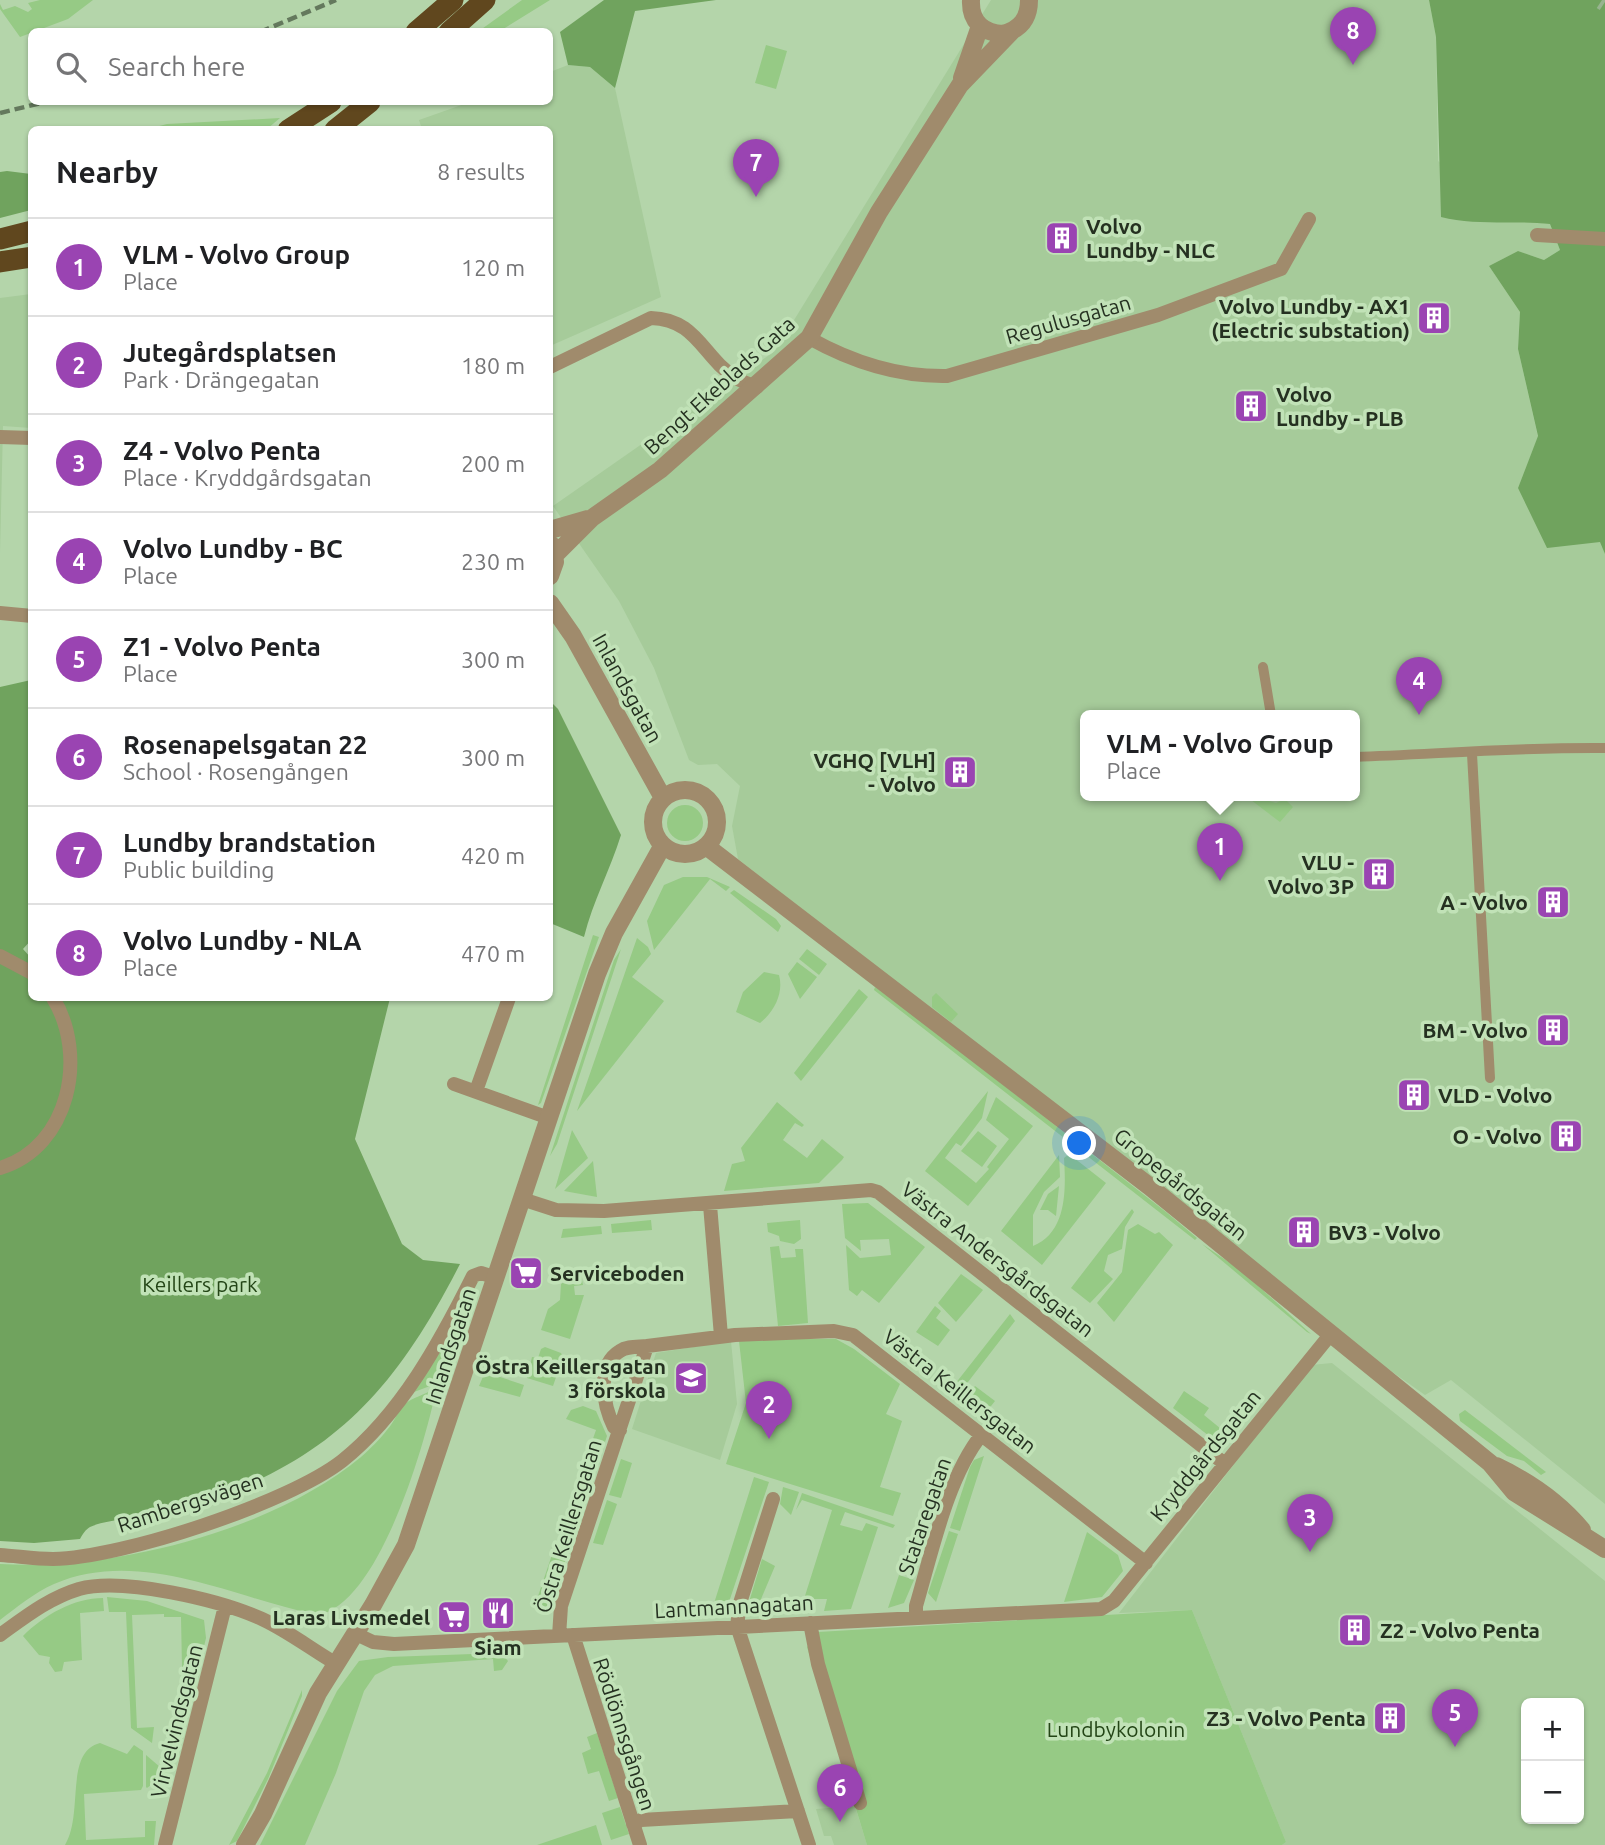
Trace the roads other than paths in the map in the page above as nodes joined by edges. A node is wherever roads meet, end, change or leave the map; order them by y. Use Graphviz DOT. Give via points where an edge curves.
graph roads {
  1 [pos="453,0"];
  2 [pos="485,0"];
  3 [pos="971,0"];
  4 [pos="1029,0"];
  5 [pos="980,26"];
  6 [pos="421,28"];
  7 [pos="454,28"];
  8 [pos="1012,32"];
  9 [pos="960,85"];
  10 [pos="326,105"];
  11 [pos="366,105"];
  12 [pos="294,126"];
  13 [pos="340,126"];
  14 [pos="1309,219"];
  15 [pos="28,232"];
  16 [pos="1537,235"];
  17 [pos="0,239"];
  18 [pos="1605,239"];
  19 [pos="28,258"];
  20 [pos="0,262"];
  21 [pos="809,338"];
  22 [pos="553,367"];
  23 [pos="757,387"];
  24 [pos="0,437"];
  25 [pos="28,439"];
  26 [pos="592,518"];
  27 [pos="553,529"];
  28 [pos="553,546"];
  29 [pos="553,607"];
  30 [pos="0,613"];
  31 [pos="28,616"];
  32 [pos="1263,667"];
  33 [pos="1270,710"];
  34 [pos="1605,748"];
  35 [pos="1472,754"];
  36 [pos="1360,757"];
  37 [pos="663,798"];
  38 [pos="663,845"];
  39 [pos="706,846"];
  40 [pos="0,956"];
  41 [pos="28,971"];
  42 [pos="53,1001"];
  43 [pos="508,1001"];
  44 [pos="1490,1078"];
  45 [pos="454,1084"];
  46 [pos="476,1091"];
  47 [pos="549,1118"];
  48 [pos="0,1168"];
  49 [pos="522,1199"];
  50 [pos="710,1205"];
  51 [pos="497,1278"];
  52 [pos="1330,1335"];
  53 [pos="721,1336"];
  54 [pos="647,1346"];
  55 [pos="620,1430"];
  56 [pos="982,1434"];
  57 [pos="1224,1464"];
  58 [pos="773,1499"];
  59 [pos="1605,1549"];
  60 [pos="0,1555"];
  61 [pos="1146,1563"];
  62 [pos="1114,1601"];
  63 [pos="225,1606"];
  64 [pos="916,1617"];
  65 [pos="810,1623"];
  66 [pos="737,1626"];
  67 [pos="356,1634"];
  68 [pos="0,1635"];
  69 [pos="570,1635"];
  70 [pos="335,1663"];
  71 [pos="860,1803"];
  72 [pos="798,1811"];
  73 [pos="633,1824"];
  74 [pos="165,1845"];
  75 [pos="245,1845"];
  76 [pos="640,1845"];
  77 [pos="809,1845"];
  1 -- 6 [label="highway"];
  2 -- 7 [label="highway"];
  3 -- 5 [label="street"];
  4 -- 8 [label="street, Bengt Ekeblads Gata" via="1026,18"];
  5 -- 8 [label="street" via="995,33"];
  5 -- 9 [label="street, Bengt Ekeblads Gata"];
  8 -- 9 [label="street, Bengt Ekeblads Gata"];
  9 -- 21 [label="street, Bengt Ekeblads Gata" via="879,212"];
  10 -- 12 [label="highway"];
  11 -- 13 [label="highway"];
  14 -- 21 [label="street, Regulusgatan" via="1281,269 1158,315 947,376 912,377 835,352"];
  15 -- 17 [label="highway"];
  16 -- 18 [label="street"];
  19 -- 20 [label="highway"];
  21 -- 23 [label="street, Bengt Ekeblads Gata"];
  22 -- 23 [label="street" via="651,318 669,319 701,342 734,377"];
  23 -- 26 [label="street, Bengt Ekeblads Gata" via="660,470"];
  24 -- 25 [label="street"];
  26 -- 27 [label="street, Bengt Ekeblads Gata"];
  26 -- 28 [label="street, Bengt Ekeblads Gata"];
  29 -- 37 [label="street, Inlandsgatan"];
  30 -- 31 [label="street"];
  32 -- 33 [label="street"];
  34 -- 35 [label="street"];
  35 -- 36 [label="street"];
  35 -- 44 [label="street"];
  37 -- 38 [label="street" via="653,822"];
  37 -- 39 [label="street" via="689,790 708,800 717,823"];
  38 -- 39 [label="street" via="681,853"];
  38 -- 47 [label="street, Inlandsgatan" via="614,933"];
  39 -- 52 [label="street, Gropegårdsgatan" via="1149,1186"];
  40 -- 41 [label="street"];
  42 -- 48 [label="street" via="69,1036 69,1078 63,1104 41,1144 20,1161"];
  43 -- 46 [label="street"];
  45 -- 46 [label="street"];
  46 -- 47 [label="street"];
  47 -- 49 [label="street, Inlandsgatan"];
  49 -- 50 [label="street, Västra Andersgårdsgatan" via="556,1210"];
  49 -- 51 [label="street, Inlandsgatan"];
  50 -- 53 [label="street"];
  50 -- 57 [label="street, Västra Andersgårdsgatan" via="878,1192"];
  51 -- 60 [label="street, Rambergsvägen" via="481,1273 473,1276 401,1400 341,1462 309,1480 258,1505 161,1538 64,1558"];
  51 -- 67 [label="street, Inlandsgatan" via="406,1545"];
  52 -- 57 [label="street, Kryddgårdsgatan"];
  52 -- 59 [label="street, Gropegårdsgatan" via="1490,1463 1514,1492"];
  53 -- 54 [label="street, Östra Keillersgatan"];
  53 -- 56 [label="street, Västra Keillersgatan" via="846,1332"];
  54 -- 55 [label="street, Östra Keillersgatan"];
  54 -- 55 [label="street, Östra Keillersgatan" via="619,1351 607,1373 602,1391 605,1409"];
  55 -- 69 [label="street, Östra Keillersgatan" via="561,1606"];
  56 -- 61 [label="street, Västra Keillersgatan"];
  56 -- 64 [label="street, Stataregatan" via="965,1458"];
  57 -- 61 [label="street, Kryddgårdsgatan"];
  58 -- 66 [label="street"];
  61 -- 62 [label="street, Kryddgårdsgatan"];
  62 -- 64 [label="street, Lantmannagatan" via="1094,1611"];
  63 -- 68 [label="street" via="138,1587 100,1586 61,1596"];
  63 -- 70 [label="street" via="277,1627"];
  63 -- 74 [label="street, Virvelvindsgatan"];
  64 -- 65 [label="street, Lantmannagatan"];
  65 -- 66 [label="street, Lantmannagatan"];
  65 -- 71 [label="street"];
  66 -- 69 [label="street, Lantmannagatan"];
  66 -- 72 [label="street"];
  67 -- 69 [label="street, Lantmannagatan" via="394,1644"];
  67 -- 70 [label="street, Inlandsgatan"];
  69 -- 73 [label="street, Rödlönnsgången"];
  70 -- 75 [label="street, Inlandsgatan"];
  72 -- 73 [label="street"];
  72 -- 77 [label="street"];
  73 -- 76 [label="street, Rödlönnsgången"];
}
